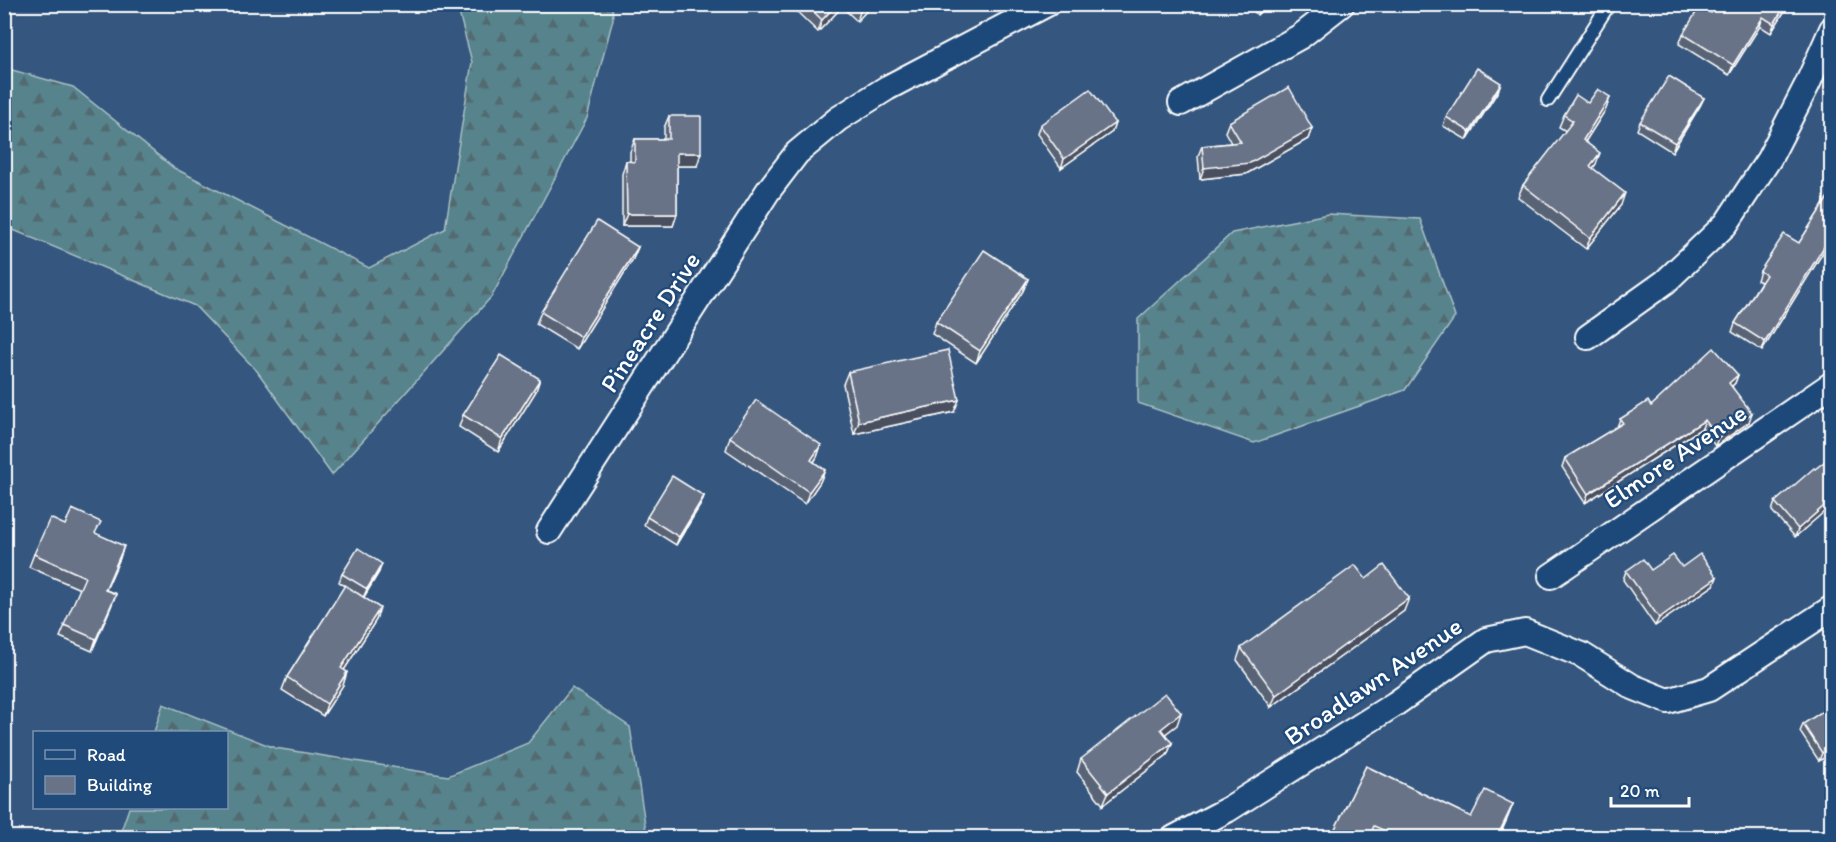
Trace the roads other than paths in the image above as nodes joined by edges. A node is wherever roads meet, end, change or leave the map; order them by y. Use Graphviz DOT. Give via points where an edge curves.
graph roads {
  1 [pos="1047,4"];
  2 [pos="1342,4"];
  3 [pos="1610,4"];
  4 [pos="1832,29"];
  5 [pos="1548,100"];
  6 [pos="1181,103"];
  7 [pos="1587,337"];
  8 [pos="1832,384"];
  9 [pos="549,531"];
  10 [pos="1551,576"];
  11 [pos="1832,608"];
  12 [pos="1174,837"];
  1 -- 9 [label="street, Pineacre Drive" via="887,88 838,119 797,153 768,191"];
  2 -- 6 [label="street" via="1301,36"];
  3 -- 5 [label="lane"];
  4 -- 7 [label="street" via="1769,159 1726,224 1665,282"];
  8 -- 10 [label="street, Elmore Avenue"];
  11 -- 12 [label="street, Broadlawn Avenue" via="1709,689 1668,701 1633,687 1582,655 1526,632 1486,640 1375,717 1227,810"];
}
